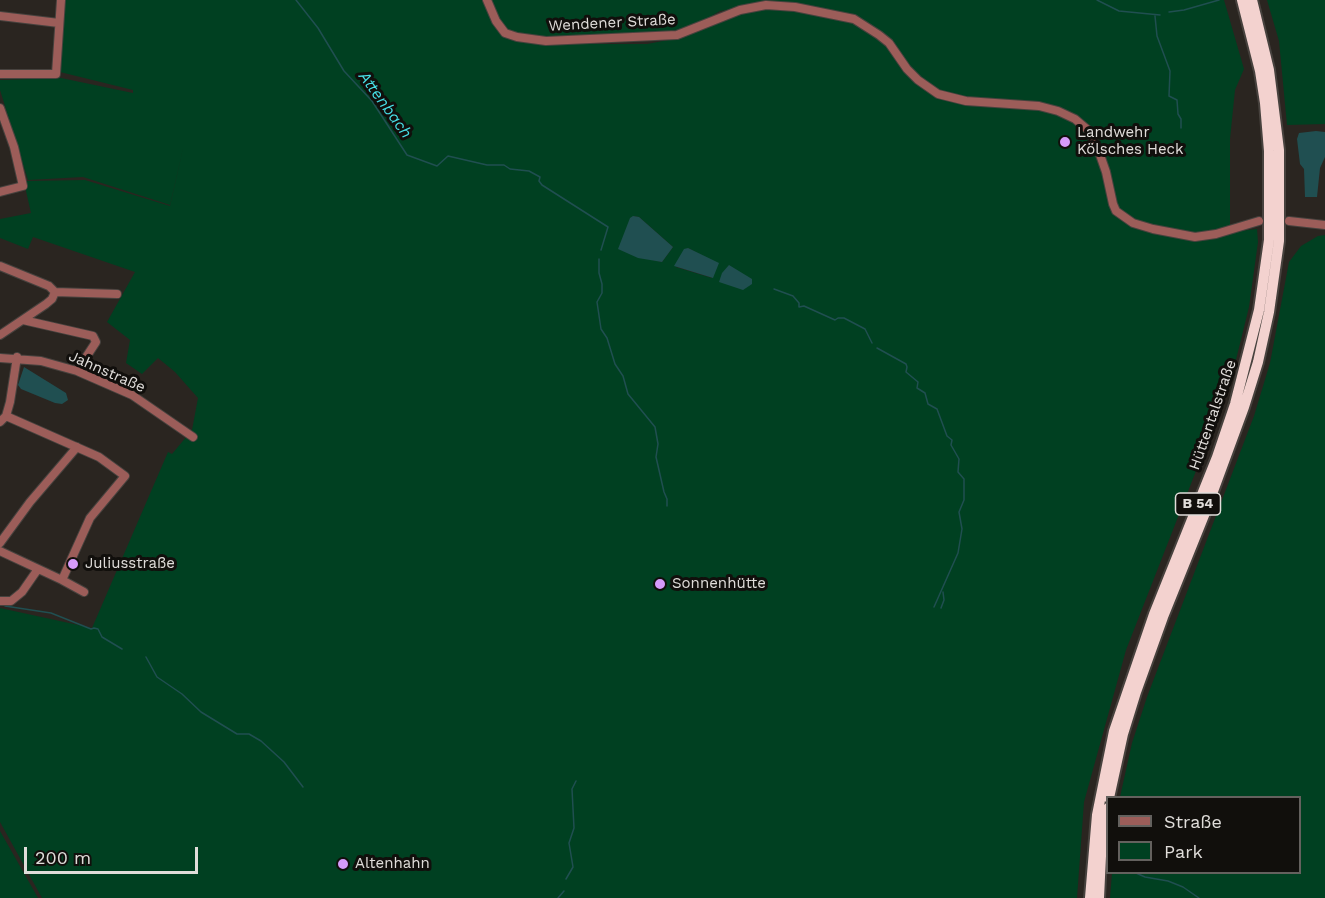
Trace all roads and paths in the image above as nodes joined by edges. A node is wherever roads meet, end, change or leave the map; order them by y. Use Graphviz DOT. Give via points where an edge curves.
graph roads {
  1 [pos="61,0"];
  2 [pos="488,0"];
  3 [pos="1242,0"];
  4 [pos="1252,0"];
  5 [pos="0,16"];
  6 [pos="59,23"];
  7 [pos="0,74"];
  8 [pos="1270,102"];
  9 [pos="0,108"];
  10 [pos="0,192"];
  11 [pos="1259,220"];
  12 [pos="1289,221"];
  13 [pos="1325,225"];
  14 [pos="0,266"];
  15 [pos="55,292"];
  16 [pos="117,294"];
  17 [pos="23,320"];
  18 [pos="1,335"];
  19 [pos="16,357"];
  20 [pos="0,358"];
  21 [pos="77,371"];
  22 [pos="3,419"];
  23 [pos="193,437"];
  24 [pos="77,447"];
  25 [pos="0,543"];
  26 [pos="0,552"];
  27 [pos="38,569"];
  28 [pos="62,580"];
  29 [pos="84,592"];
  30 [pos="0,601"];
  31 [pos="1109,796"];
  32 [pos="1106,816"];
  33 [pos="1090,898"];
  34 [pos="1099,898"];
  1 -- 6 [label="street"];
  2 -- 11 [label="street, Wendener Straße" via="505,33 546,41 677,35 740,10 766,6 795,7 854,19 889,43 907,69 938,94 966,101 1039,106 1075,119 1088,130 1098,149 1116,211 1133,223 1194,237"];
  3 -- 8 [label="highway, Hüttentalstraße / B 54"];
  4 -- 8 [label="highway, Hüttentalstraße / B 54" via="1269,70"];
  5 -- 6 [label="street"];
  6 -- 7 [label="street" via="56,74"];
  8 -- 31 [label="highway, Hüttentalstraße / B 54" via="1279,150 1279,241 1269,312 1225,462 1136,692"];
  8 -- 33 [label="highway, Hüttentalstraße / B 54" via="1267,258 1260,310 1217,457 1154,614 1114,731 1097,815"];
  9 -- 10 [label="street" via="23,186"];
  12 -- 13 [label="street"];
  14 -- 15 [label="street"];
  15 -- 16 [label="street"];
  15 -- 17 [label="street" via="52,299"];
  17 -- 18 [label="street"];
  17 -- 21 [label="street" via="93,336 96,342"];
  19 -- 20 [label="street, Jahnstraße"];
  19 -- 21 [label="street, Jahnstraße"];
  19 -- 22 [label="street" via="10,402"];
  21 -- 23 [label="street, Jahnstraße" via="132,395"];
  22 -- 24 [label="street"];
  24 -- 25 [label="street"];
  24 -- 28 [label="street" via="99,457 124,476 90,518"];
  26 -- 27 [label="street"];
  27 -- 28 [label="street"];
  27 -- 30 [label="street" via="22,592 11,601"];
  28 -- 29 [label="street"];
  32 -- 34 [label="highway"];
}
